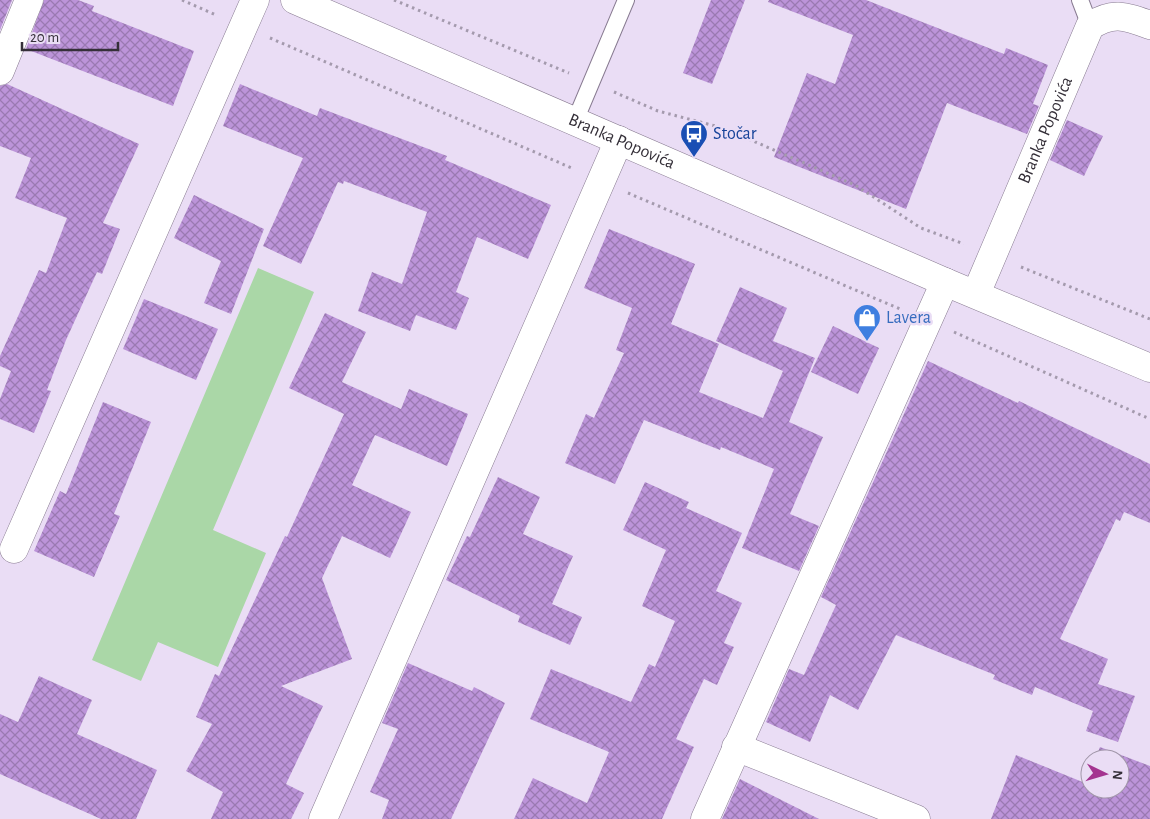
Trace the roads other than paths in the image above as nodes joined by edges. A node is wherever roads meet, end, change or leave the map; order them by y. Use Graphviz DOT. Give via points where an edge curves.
graph roads {
  1 [pos="29,0"];
  2 [pos="256,0"];
  3 [pos="295,0"];
  4 [pos="626,0"];
  5 [pos="1080,0"];
  6 [pos="1090,26"];
  7 [pos="1150,26"];
  8 [pos="0,70"];
  9 [pos="575,121"];
  10 [pos="619,140"];
  11 [pos="945,282"];
  12 [pos="976,294"];
  13 [pos="1150,368"];
  14 [pos="14,549"];
  15 [pos="736,747"];
  16 [pos="323,819"];
  17 [pos="705,819"];
  18 [pos="916,819"];
  1 -- 8 [label="street"];
  2 -- 14 [label="street"];
  3 -- 9 [label="street, Branka Popovića"];
  4 -- 9 [label="lane"];
  5 -- 6 [label="lane"];
  6 -- 7 [label="street" via="1103,18 1122,16"];
  6 -- 12 [label="street, Branka Popovića"];
  9 -- 10 [label="street, Branka Popovića"];
  10 -- 11 [label="street, Branka Popovića"];
  10 -- 16 [label="street"];
  11 -- 12 [label="street, Branka Popovića"];
  11 -- 15 [label="street"];
  12 -- 13 [label="street, Branka Popovića"];
  15 -- 17 [label="street"];
  15 -- 18 [label="street"];
}
